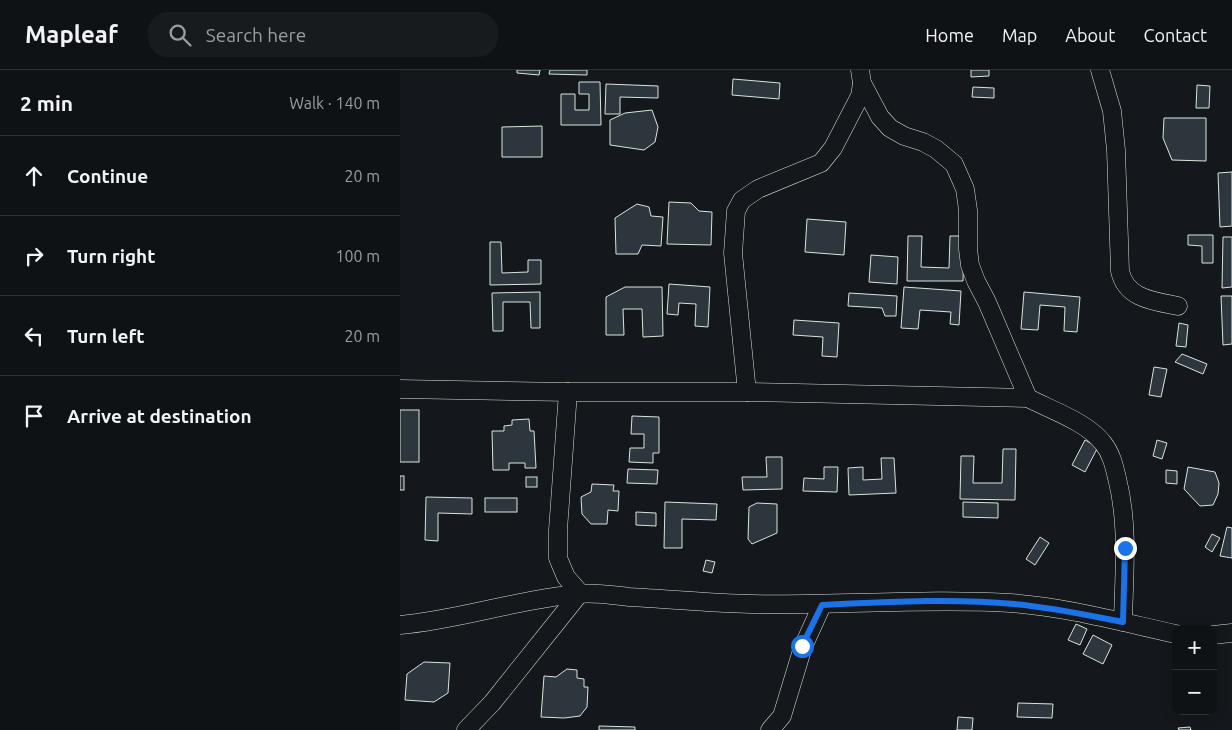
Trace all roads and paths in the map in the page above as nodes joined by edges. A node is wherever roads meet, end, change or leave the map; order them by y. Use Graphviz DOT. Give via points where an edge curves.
graph roads {
  1 [pos="1100,70"];
  2 [pos="861,77"];
  3 [pos="1178,306"];
  4 [pos="400,389"];
  5 [pos="568,392"];
  6 [pos="748,392"];
  7 [pos="1028,398"];
  8 [pos="580,593"];
  9 [pos="822,605"];
  10 [pos="1123,622"];
  11 [pos="400,625"];
  12 [pos="1172,633"];
  13 [pos="1232,633"];
  14 [pos="1217,635"];
  15 [pos="466,730"];
  16 [pos="770,730"];
  1 -- 3 [label="street" via="1112,111 1122,281 1132,292 1148,300"];
  2 -- 6 [label="street" via="860,96 833,148 821,163 758,189 742,200 736,211 733,253"];
  2 -- 7 [label="street" via="880,117 890,128 930,146 954,164 965,189 970,266"];
  4 -- 5 [label="street"];
  5 -- 6 [label="street"];
  5 -- 8 [label="street" via="558,558 566,577"];
  6 -- 7 [label="street"];
  7 -- 10 [label="street" via="1087,428 1103,443 1113,460 1125,519"];
  8 -- 9 [label="street" via="747,604"];
  8 -- 11 [label="street"];
  8 -- 15 [label="street" via="492,703"];
  9 -- 10 [label="street" via="996,602 1042,606"];
  9 -- 16 [label="street" via="802,646 782,716"];
  10 -- 12 [label="street"];
  13 -- 14 [label="street"];
}
